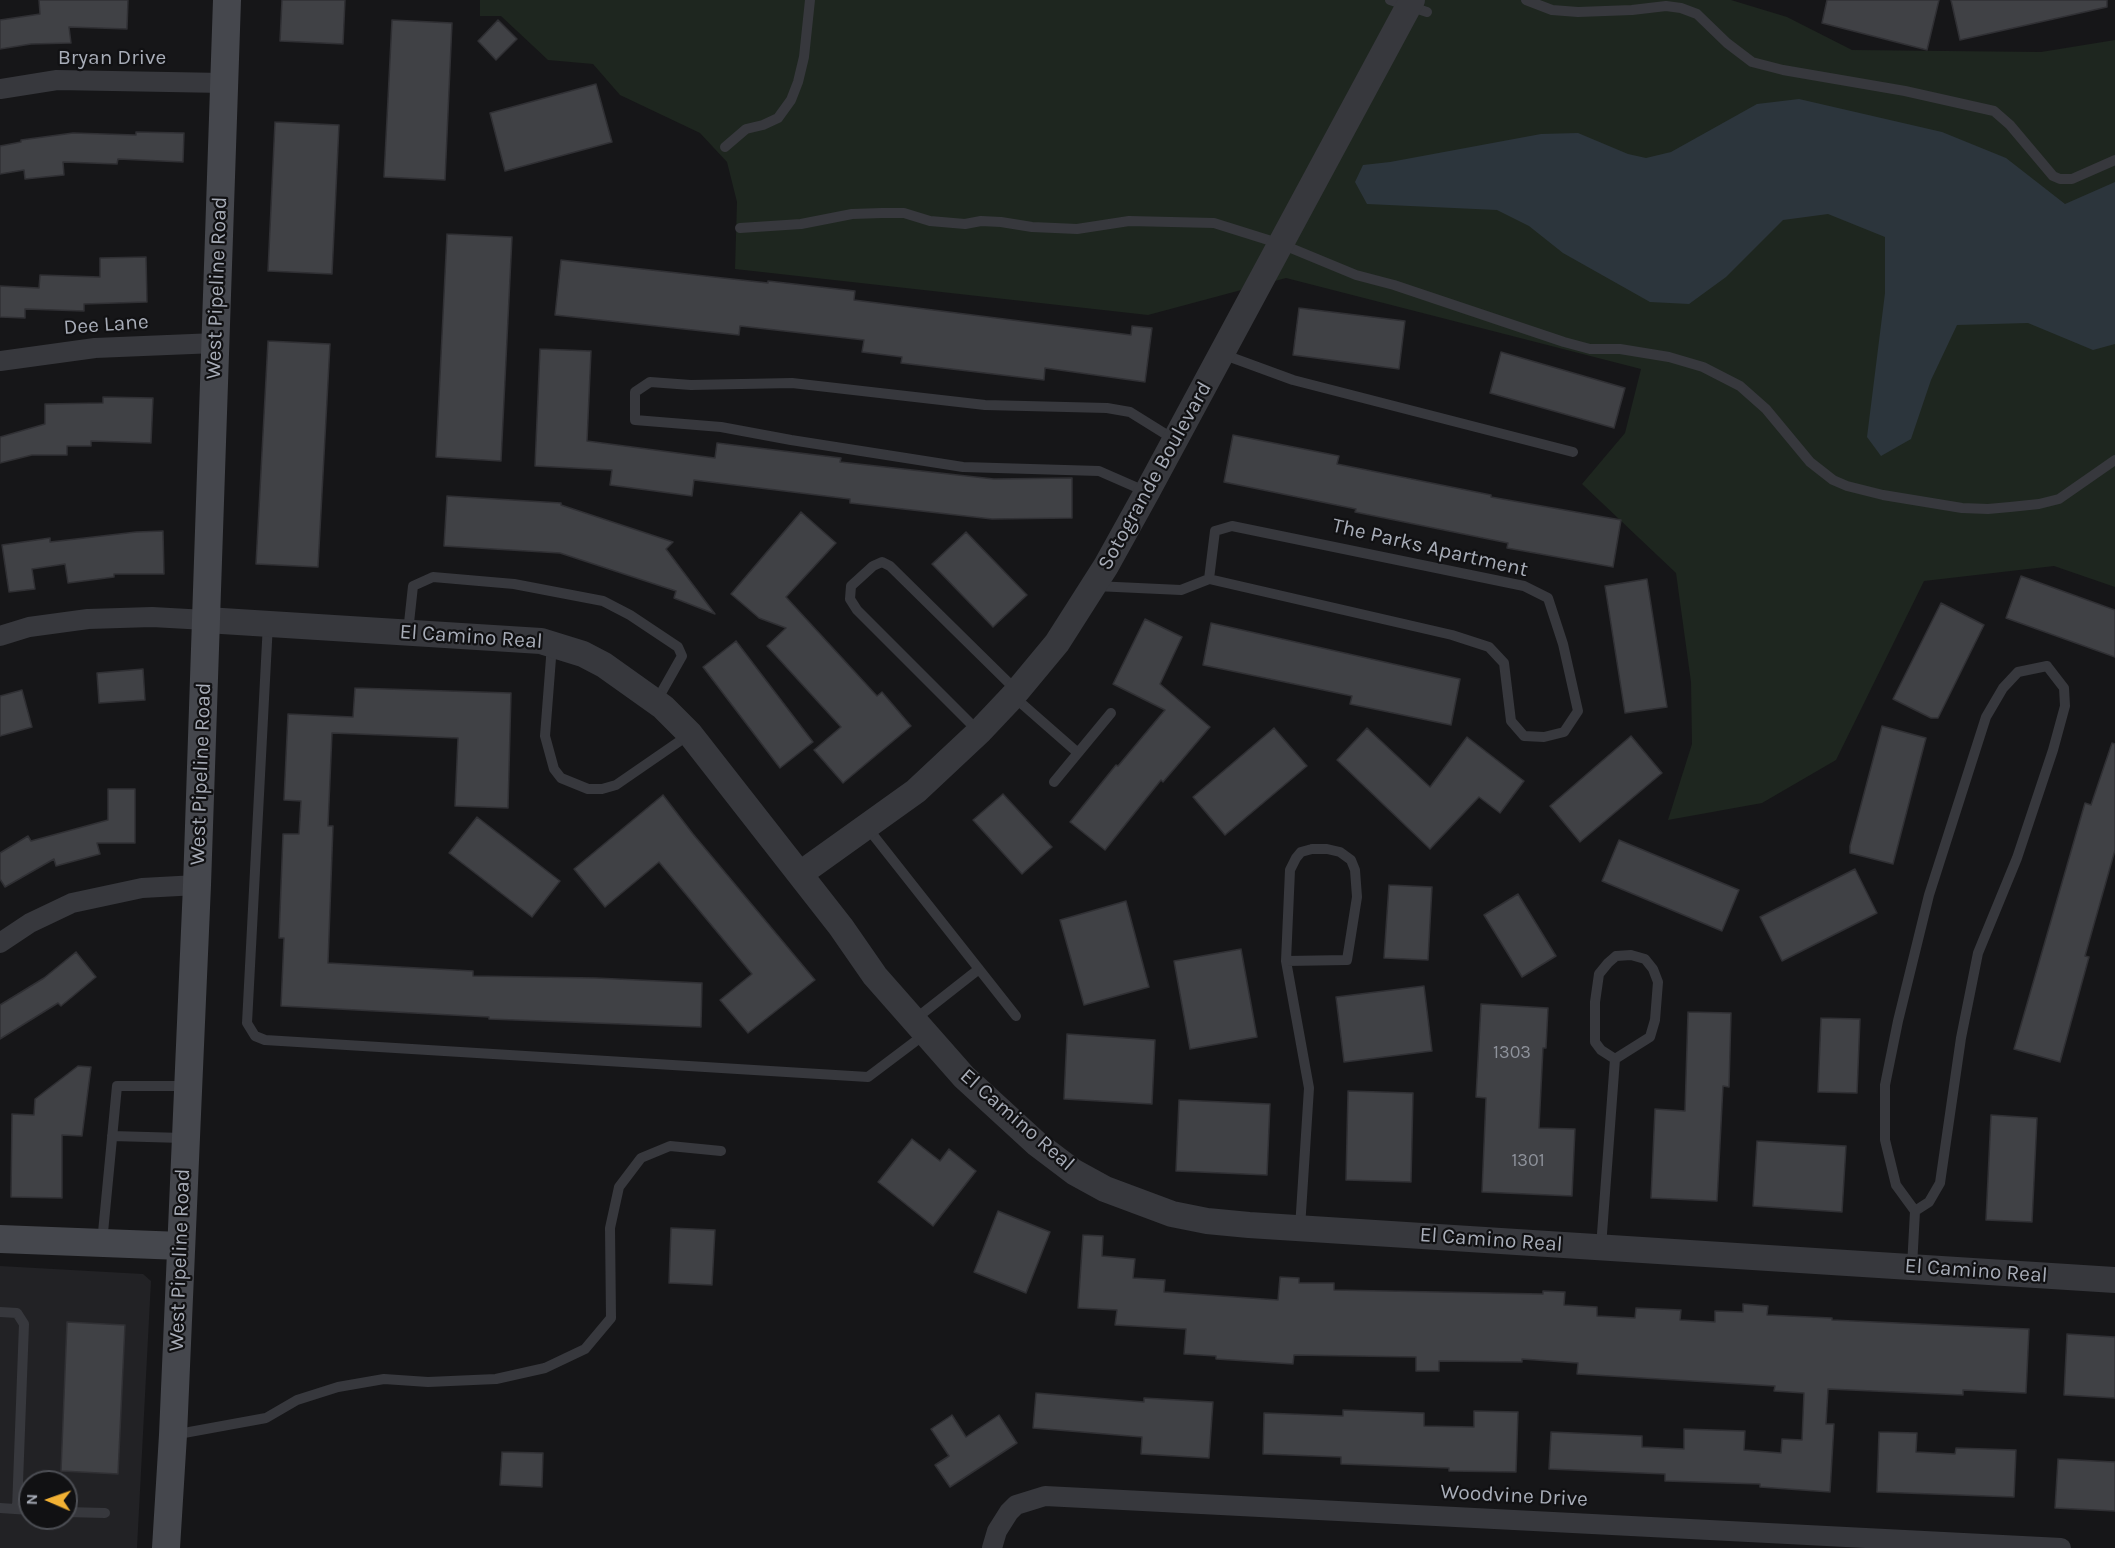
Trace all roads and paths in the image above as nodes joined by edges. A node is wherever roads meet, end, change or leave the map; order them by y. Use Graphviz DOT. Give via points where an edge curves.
graph roads {
  1 [pos="227,0"];
  2 [pos="810,0"];
  3 [pos="1526,0"];
  4 [pos="1409,5"];
  5 [pos="224,83"];
  6 [pos="0,89"];
  7 [pos="725,147"];
  8 [pos="2115,160"];
  9 [pos="740,228"];
  10 [pos="1281,244"];
  11 [pos="216,343"];
  12 [pos="1222,353"];
  13 [pos="0,361"];
  14 [pos="1175,441"];
  15 [pos="1573,452"];
  16 [pos="2115,460"];
  17 [pos="1147,492"];
  18 [pos="1209,579"];
  19 [pos="1093,586"];
  20 [pos="206,620"];
  21 [pos="268,623"];
  22 [pos="408,632"];
  23 [pos="0,636"];
  24 [pos="552,644"];
  25 [pos="1015,694"];
  26 [pos="656,702"];
  27 [pos="1111,713"];
  28 [pos="979,732"];
  29 [pos="690,734"];
  30 [pos="1078,753"];
  31 [pos="1054,782"];
  32 [pos="866,826"];
  33 [pos="800,874"];
  34 [pos="197,885"];
  35 [pos="0,943"];
  36 [pos="1286,961"];
  37 [pos="979,969"];
  38 [pos="1016,1016"];
  39 [pos="920,1027"];
  40 [pos="1615,1059"];
  41 [pos="188,1086"];
  42 [pos="112,1136"];
  43 [pos="185,1138"];
  44 [pos="721,1151"];
  45 [pos="1915,1211"];
  46 [pos="1300,1228"];
  47 [pos="0,1239"];
  48 [pos="102,1243"];
  49 [pos="181,1246"];
  50 [pos="1601,1247"];
  51 [pos="1912,1267"];
  52 [pos="2115,1280"];
  53 [pos="0,1312"];
  54 [pos="173,1435"];
  55 [pos="0,1509"];
  56 [pos="17,1509"];
  57 [pos="78,1512"];
  58 [pos="105,1513"];
  59 [pos="166,1548"];
  60 [pos="992,1548"];
  61 [pos="2061,1548"];
  1 -- 5 [label="main road, West Pipeline Road"];
  2 -- 7 [label="lane" via="804,57 791,100 778,118 747,129"];
  3 -- 8 [label="lane" via="1552,10 1578,12 1682,8 1697,15 1752,62 1994,111 2060,179 2072,179"];
  4 -- 10 [label="street, Sotogrande Boulevard"];
  5 -- 6 [label="street, Bryan Drive" via="57,80"];
  5 -- 11 [label="main road, West Pipeline Road"];
  9 -- 10 [label="lane" via="801,224 852,214 904,213 964,224 1001,222 1077,229 1129,221 1214,223"];
  10 -- 12 [label="street, Sotogrande Boulevard"];
  10 -- 16 [label="lane" via="1356,275 1564,342 1590,349 1620,349 1669,357 1703,367 1740,386 1766,409 1810,462 1847,486 1962,508 2010,507 2059,499"];
  11 -- 13 [label="street, Dee Lane" via="95,348"];
  11 -- 20 [label="main road, West Pipeline Road"];
  12 -- 14 [label="street, Sotogrande Boulevard"];
  12 -- 15 [label="lane" via="1293,380"];
  14 -- 17 [label="street, Sotogrande Boulevard"];
  14 -- 17 [label="lane" via="1130,412 1107,408 985,405 792,383 650,382 635,392 635,420 733,429 963,466 1099,471"];
  17 -- 19 [label="street, Sotogrande Boulevard"];
  18 -- 18 [label="lane, The Parks Apartment" via="1489,647 1504,663 1511,721 1524,736 1564,732 1578,711 1548,598 1524,586 1232,526 1215,531"];
  18 -- 19 [label="lane" via="1181,590"];
  19 -- 25 [label="street, Sotogrande Boulevard" via="1057,643"];
  20 -- 21 [label="street, El Camino Real"];
  20 -- 23 [label="street" via="88,619 29,627"];
  20 -- 34 [label="main road, West Pipeline Road"];
  21 -- 22 [label="street, El Camino Real"];
  21 -- 39 [label="lane" via="247,1023 255,1036 265,1040 868,1077"];
  22 -- 24 [label="street, El Camino Real"];
  22 -- 26 [label="lane" via="413,586 434,577 514,584 603,601 678,647 682,657"];
  24 -- 26 [label="street, El Camino Real" via="604,665"];
  24 -- 29 [label="lane" via="544,736 554,769 561,778 588,789 616,785"];
  25 -- 28 [label="street, Sotogrande Boulevard"];
  25 -- 28 [label="lane" via="890,566 882,562 873,566 851,586 850,599 857,610"];
  25 -- 30 [label="lane"];
  26 -- 29 [label="street, El Camino Real"];
  27 -- 30 [label="lane"];
  28 -- 32 [label="street, Sotogrande Boulevard" via="916,791"];
  29 -- 33 [label="street, El Camino Real"];
  30 -- 31 [label="lane"];
  32 -- 33 [label="street, Sotogrande Boulevard"];
  32 -- 37 [label="lane"];
  33 -- 39 [label="street, El Camino Real" via="875,976"];
  34 -- 35 [label="street" via="142,888 72,903 30,922"];
  34 -- 41 [label="main road, West Pipeline Road"];
  36 -- 36 [label="lane" via="1290,870 1301,852 1340,852 1351,860 1355,870 1357,897 1347,960"];
  36 -- 46 [label="lane" via="1309,1088"];
  37 -- 38 [label="lane"];
  37 -- 39 [label="lane"];
  39 -- 46 [label="street, El Camino Real" via="964,1077 1037,1144 1105,1189 1172,1214 1207,1221"];
  40 -- 40 [label="lane" via="1595,1042 1599,974 1616,956 1632,955 1653,969 1658,982 1655,1020 1650,1037"];
  40 -- 50 [label="lane"];
  41 -- 42 [label="lane" via="117,1086"];
  41 -- 43 [label="main road, West Pipeline Road"];
  42 -- 43 [label="lane"];
  42 -- 48 [label="lane"];
  43 -- 49 [label="main road, West Pipeline Road"];
  44 -- 54 [label="lane" via="670,1146 641,1158 619,1187 610,1228 611,1318 585,1349 545,1368 496,1379 384,1379 338,1387 297,1400 266,1418"];
  45 -- 45 [label="lane" via="1929,1202 1940,1183 1978,953 2017,858 2065,706 2064,688 2047,666 2018,672 1986,717 1929,896 1898,1021 1885,1085 1885,1140 1896,1185"];
  45 -- 51 [label="lane"];
  46 -- 50 [label="street, El Camino Real"];
  47 -- 48 [label="main road"];
  48 -- 49 [label="main road"];
  49 -- 54 [label="main road, West Pipeline Road"];
  50 -- 51 [label="street, El Camino Real"];
  51 -- 52 [label="street, El Camino Real"];
  53 -- 56 [label="lane" via="17,1313 24,1324"];
  54 -- 59 [label="main road, West Pipeline Road"];
  55 -- 56 [label="lane"];
  57 -- 58 [label="lane"];
  60 -- 61 [label="street, Woodvine Drive" via="997,1531 1016,1505 1045,1496"];
}
